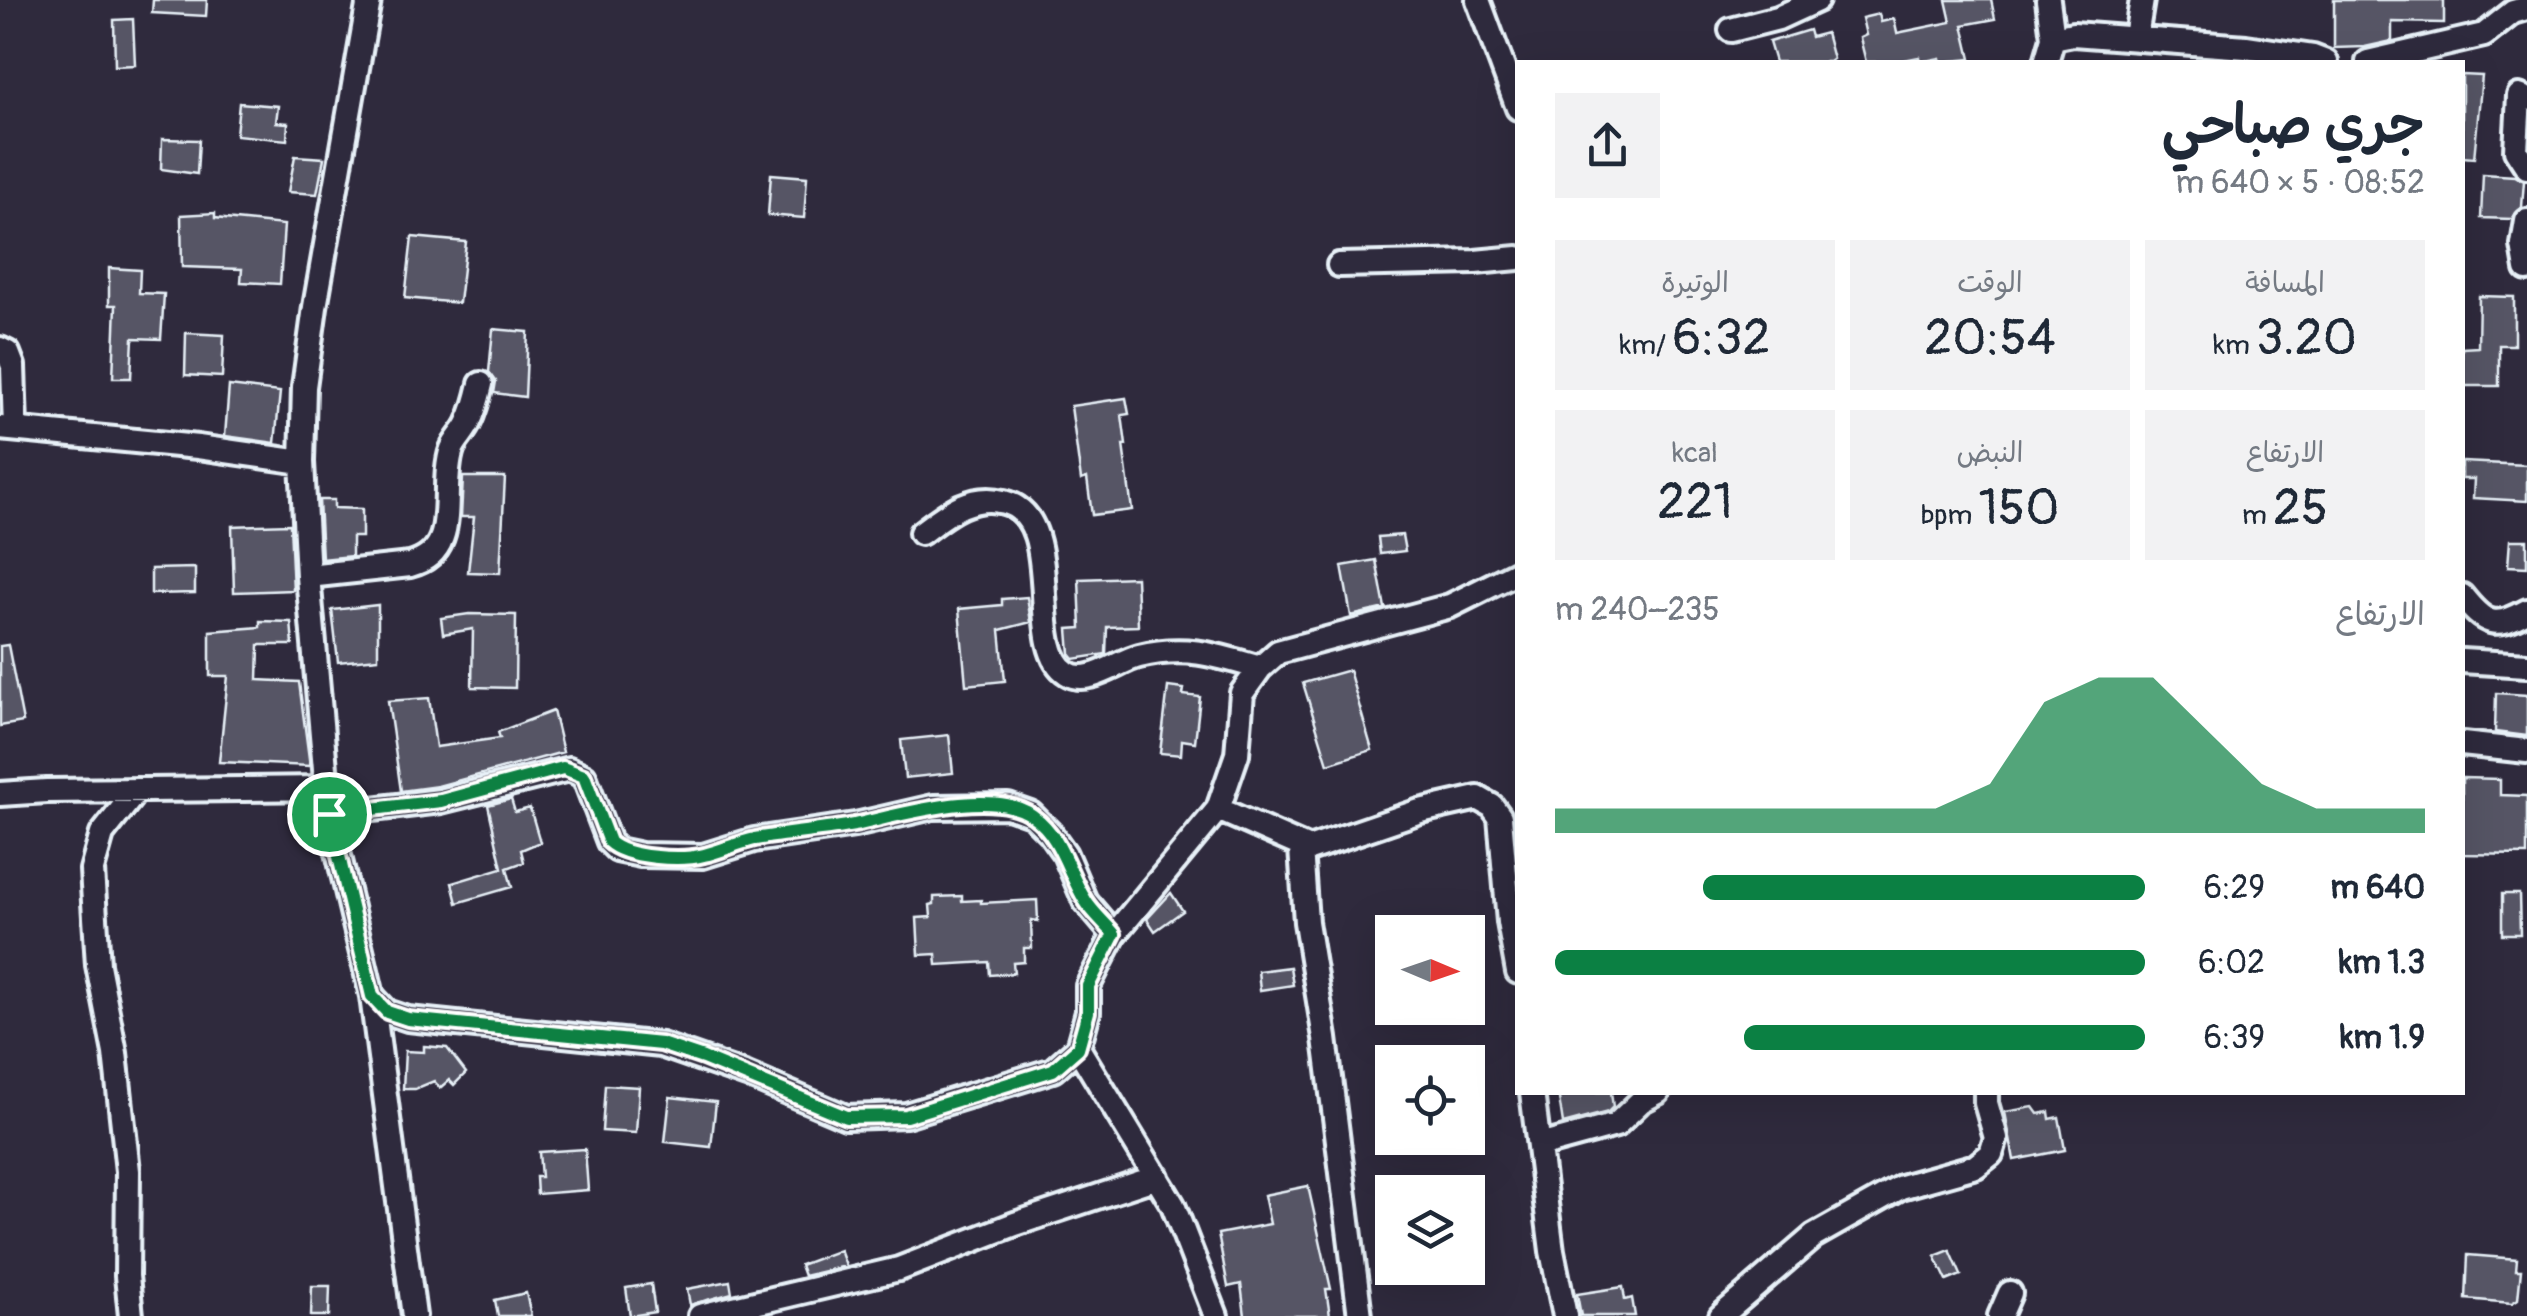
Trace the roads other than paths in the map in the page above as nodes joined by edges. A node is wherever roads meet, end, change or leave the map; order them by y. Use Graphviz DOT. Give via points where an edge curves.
graph roads {
  1 [pos="369,0"];
  2 [pos="1478,0"];
  3 [pos="1817,0"];
  4 [pos="2048,0"];
  5 [pos="2142,0"];
  6 [pos="2527,8"];
  7 [pos="1731,30"];
  8 [pos="2054,38"];
  9 [pos="2136,38"];
  10 [pos="2047,60"];
  11 [pos="2322,60"];
  12 [pos="2377,60"];
  13 [pos="2527,99"];
  14 [pos="1515,100"];
  15 [pos="2527,167"];
  16 [pos="2527,222"];
  17 [pos="1515,258"];
  18 [pos="1340,265"];
  19 [pos="2527,269"];
  20 [pos="0,350"];
  21 [pos="481,384"];
  22 [pos="8,429"];
  23 [pos="302,462"];
  24 [pos="921,533"];
  25 [pos="1515,574"];
  26 [pos="308,576"];
  27 [pos="2465,600"];
  28 [pos="2527,611"];
  29 [pos="2465,661"];
  30 [pos="2527,665"];
  31 [pos="1260,668"];
  32 [pos="2465,744"];
  33 [pos="2527,751"];
  34 [pos="326,788"];
  35 [pos="137,790"];
  36 [pos="0,794"];
  37 [pos="1218,809"];
  38 [pos="329,814"];
  39 [pos="1302,848"];
  40 [pos="1114,934"];
  41 [pos="1515,955"];
  42 [pos="372,996"];
  43 [pos="1078,1048"];
  44 [pos="1532,1095"];
  45 [pos="1652,1095"];
  46 [pos="1986,1095"];
  47 [pos="1539,1146"];
  48 [pos="1157,1176"];
  49 [pos="2010,1293"];
  50 [pos="132,1316"];
  51 [pos="414,1316"];
  52 [pos="700,1316"];
  53 [pos="1216,1316"];
  54 [pos="1360,1316"];
  55 [pos="1564,1316"];
  56 [pos="1721,1316"];
  57 [pos="2000,1316"];
  1 -- 23 [label="street" via="310,339"];
  2 -- 14 [label="street"];
  3 -- 7 [label="street"];
  4 -- 8 [label="street"];
  5 -- 9 [label="street"];
  6 -- 12 [label="street" via="2484,35"];
  8 -- 9 [label="street"];
  8 -- 10 [label="street"];
  9 -- 11 [label="street"];
  13 -- 15 [label="street" via="2519,96 2516,150"];
  16 -- 19 [label="street"];
  17 -- 18 [label="street"];
  20 -- 22 [label="street" via="13,366"];
  21 -- 26 [label="street" via="468,426 453,447 440,546 410,565"];
  22 -- 23 [label="street"];
  23 -- 26 [label="street"];
  24 -- 31 [label="street" via="972,502 992,499 1024,514 1039,545 1050,643 1068,675 1085,676 1138,656 1201,650"];
  25 -- 31 [label="street" via="1450,606 1278,652"];
  26 -- 34 [label="street"];
  27 -- 28 [label="street" via="2484,620 2504,623"];
  29 -- 30 [label="street"];
  31 -- 37 [label="street" via="1242,693 1238,754"];
  32 -- 33 [label="street"];
  34 -- 35 [label="street"];
  34 -- 38 [label="street"];
  35 -- 36 [label="street"];
  35 -- 50 [label="street" via="102,834 92,870 98,966 128,1171"];
  37 -- 39 [label="street"];
  37 -- 40 [label="street"];
  38 -- 40 [label="street" via="441,801 569,768 584,776 617,850 695,856 933,807 1008,806 1031,814 1050,833 1085,900"];
  38 -- 42 [label="street"];
  39 -- 41 [label="street" via="1478,798 1500,818"];
  39 -- 54 [label="street" via="1306,922"];
  40 -- 43 [label="street" via="1088,986"];
  42 -- 43 [label="street" via="387,1012 408,1019 661,1044 846,1117 906,1116 1011,1086 1053,1070"];
  42 -- 51 [label="street"];
  43 -- 48 [label="street"];
  44 -- 47 [label="street"];
  45 -- 47 [label="street" via="1616,1125"];
  46 -- 56 [label="street" via="1996,1138 1986,1159 1901,1187 1853,1212 1814,1236"];
  47 -- 55 [label="street"];
  48 -- 52 [label="street" via="898,1269"];
  48 -- 53 [label="street"];
  49 -- 57 [label="street"];
}
